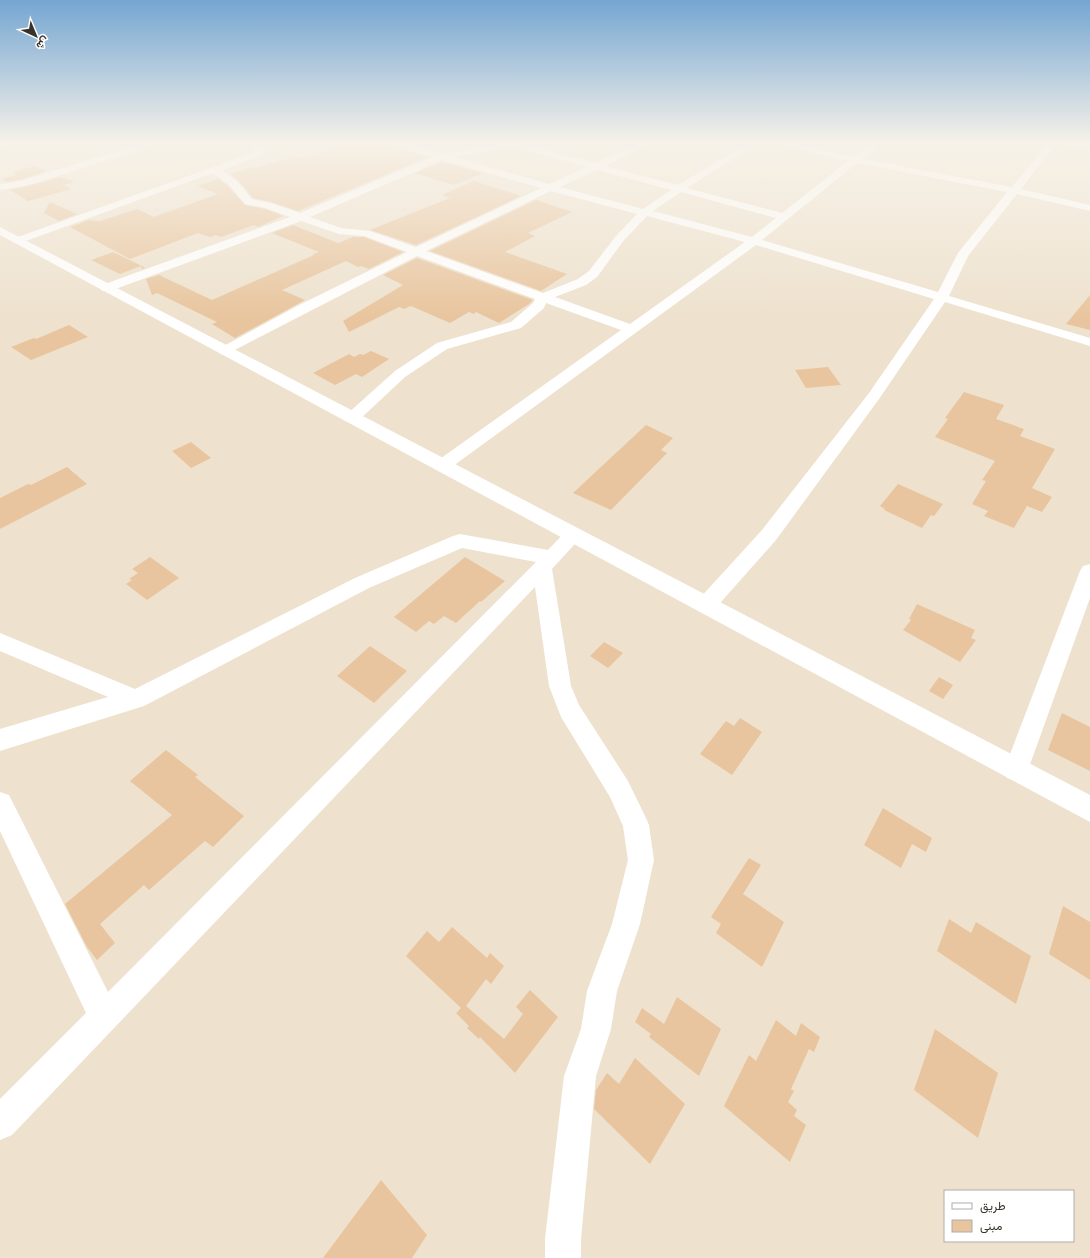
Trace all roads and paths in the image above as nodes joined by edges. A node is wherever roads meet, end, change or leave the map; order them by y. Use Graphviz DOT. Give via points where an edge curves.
graph roads {
  1 [pos="129,201"];
  2 [pos="247,201"];
  3 [pos="340,201"];
  4 [pos="524,201"];
  5 [pos="598,201"];
  6 [pos="662,201"];
  7 [pos="726,201"];
  8 [pos="804,201"];
  9 [pos="1005,201"];
  10 [pos="1059,201"];
  11 [pos="1090,208"];
  12 [pos="644,213"];
  13 [pos="301,217"];
  14 [pos="784,217"];
  15 [pos="0,230"];
  16 [pos="18,240"];
  17 [pos="754,241"];
  18 [pos="416,251"];
  19 [pos="106,288"];
  20 [pos="542,297"];
  21 [pos="942,297"];
  22 [pos="631,329"];
  23 [pos="1090,342"];
  24 [pos="225,350"];
  25 [pos="352,418"];
  26 [pos="443,464"];
  27 [pos="574,535"];
  28 [pos="547,563"];
  29 [pos="1090,572"];
  30 [pos="706,605"];
  31 [pos="0,642"];
  32 [pos="136,699"];
  33 [pos="0,740"];
  34 [pos="1016,770"];
  35 [pos="0,804"];
  36 [pos="1090,809"];
  37 [pos="104,1017"];
  38 [pos="0,1123"];
  39 [pos="563,1258"];
  1 -- 16 [label="street"];
  2 -- 13 [label="street"];
  3 -- 13 [label="street"];
  4 -- 18 [label="street"];
  5 -- 12 [label="street"];
  6 -- 12 [label="street"];
  7 -- 14 [label="street"];
  8 -- 14 [label="street"];
  9 -- 21 [label="street" via="962,254"];
  10 -- 11 [label="street"];
  12 -- 17 [label="street"];
  12 -- 20 [label="street" via="620,238 593,274 582,282"];
  13 -- 18 [label="street" via="339,231 366,233"];
  13 -- 19 [label="street"];
  14 -- 17 [label="street"];
  15 -- 16 [label="street"];
  16 -- 19 [label="street"];
  17 -- 21 [label="street"];
  17 -- 22 [label="street"];
  18 -- 20 [label="street"];
  18 -- 24 [label="street"];
  19 -- 24 [label="street"];
  20 -- 22 [label="street"];
  20 -- 25 [label="street" via="539,305 516,325 442,346 400,374"];
  21 -- 23 [label="street"];
  21 -- 30 [label="street" via="874,396 769,535"];
  22 -- 26 [label="street"];
  24 -- 25 [label="street"];
  25 -- 26 [label="street"];
  26 -- 27 [label="street"];
  27 -- 28 [label="street"];
  27 -- 30 [label="street"];
  28 -- 32 [label="street" via="460,541 362,583"];
  28 -- 37 [label="street"];
  28 -- 39 [label="street" via="560,686 568,710 619,789 636,825 642,860 626,924 602,992 596,1029 580,1076"];
  29 -- 34 [label="street"];
  30 -- 34 [label="street"];
  31 -- 32 [label="street"];
  32 -- 33 [label="street"];
  34 -- 36 [label="street"];
  35 -- 37 [label="street"];
  37 -- 38 [label="street"];
}
